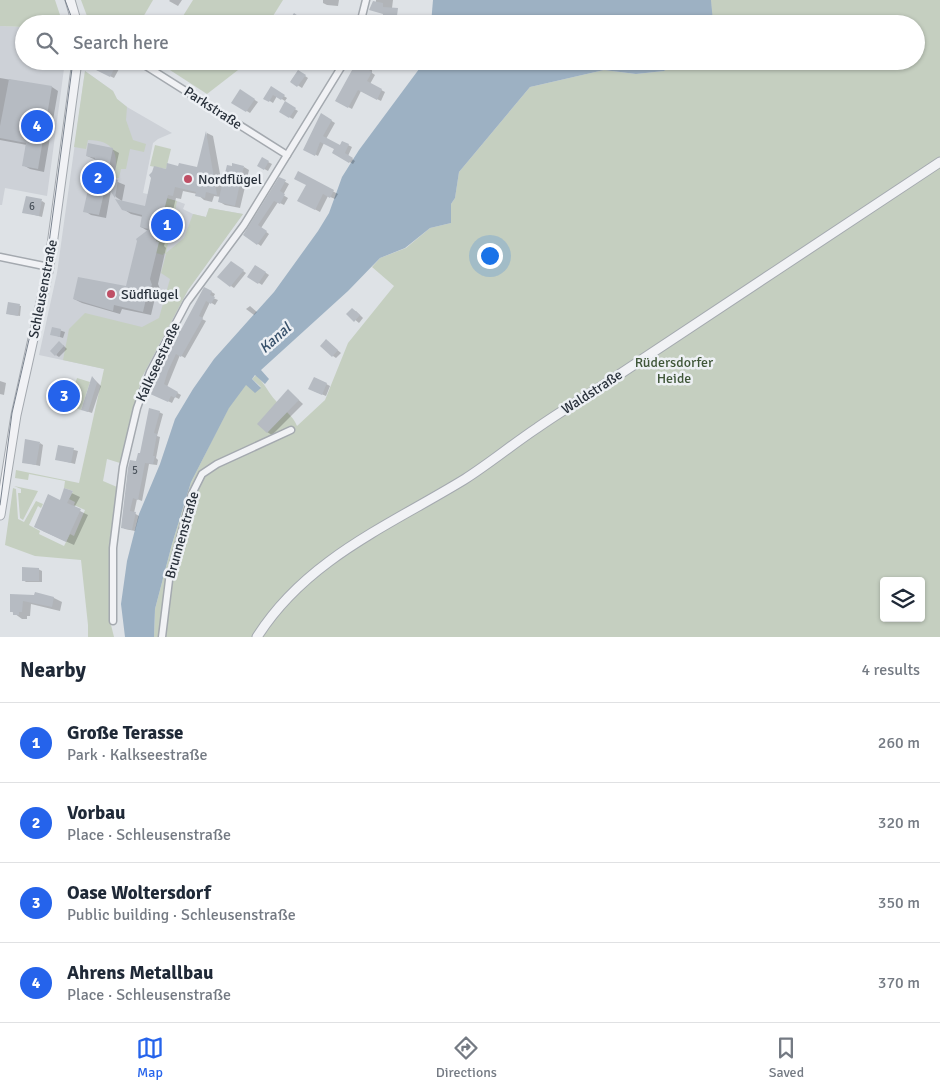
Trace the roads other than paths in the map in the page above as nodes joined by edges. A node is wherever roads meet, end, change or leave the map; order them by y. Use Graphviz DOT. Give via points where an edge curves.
graph roads {
  1 [pos="70,0"];
  2 [pos="366,0"];
  3 [pos="74,15"];
  4 [pos="362,15"];
  5 [pos="76,70"];
  6 [pos="152,70"];
  7 [pos="340,70"];
  8 [pos="287,155"];
  9 [pos="940,162"];
  10 [pos="0,257"];
  11 [pos="49,266"];
  12 [pos="291,430"];
  13 [pos="0,515"];
  14 [pos="113,621"];
  15 [pos="162,637"];
  16 [pos="257,637"];
  1 -- 3 [label="street"];
  2 -- 4 [label="street"];
  5 -- 11 [label="street, Schleusenstraße"];
  6 -- 8 [label="street, Parkstraße"];
  7 -- 8 [label="street, Kalkseestraße"];
  8 -- 14 [label="street, Kalkseestraße" via="244,225 187,302 156,360 140,400 123,467 113,548"];
  9 -- 16 [label="street, Waldstraße" via="466,478 335,556 282,603"];
  10 -- 11 [label="street"];
  11 -- 13 [label="street, Schleusenstraße" via="16,414"];
  12 -- 15 [label="street, Brunnenstraße" via="202,474 192,494 169,580"];
}
